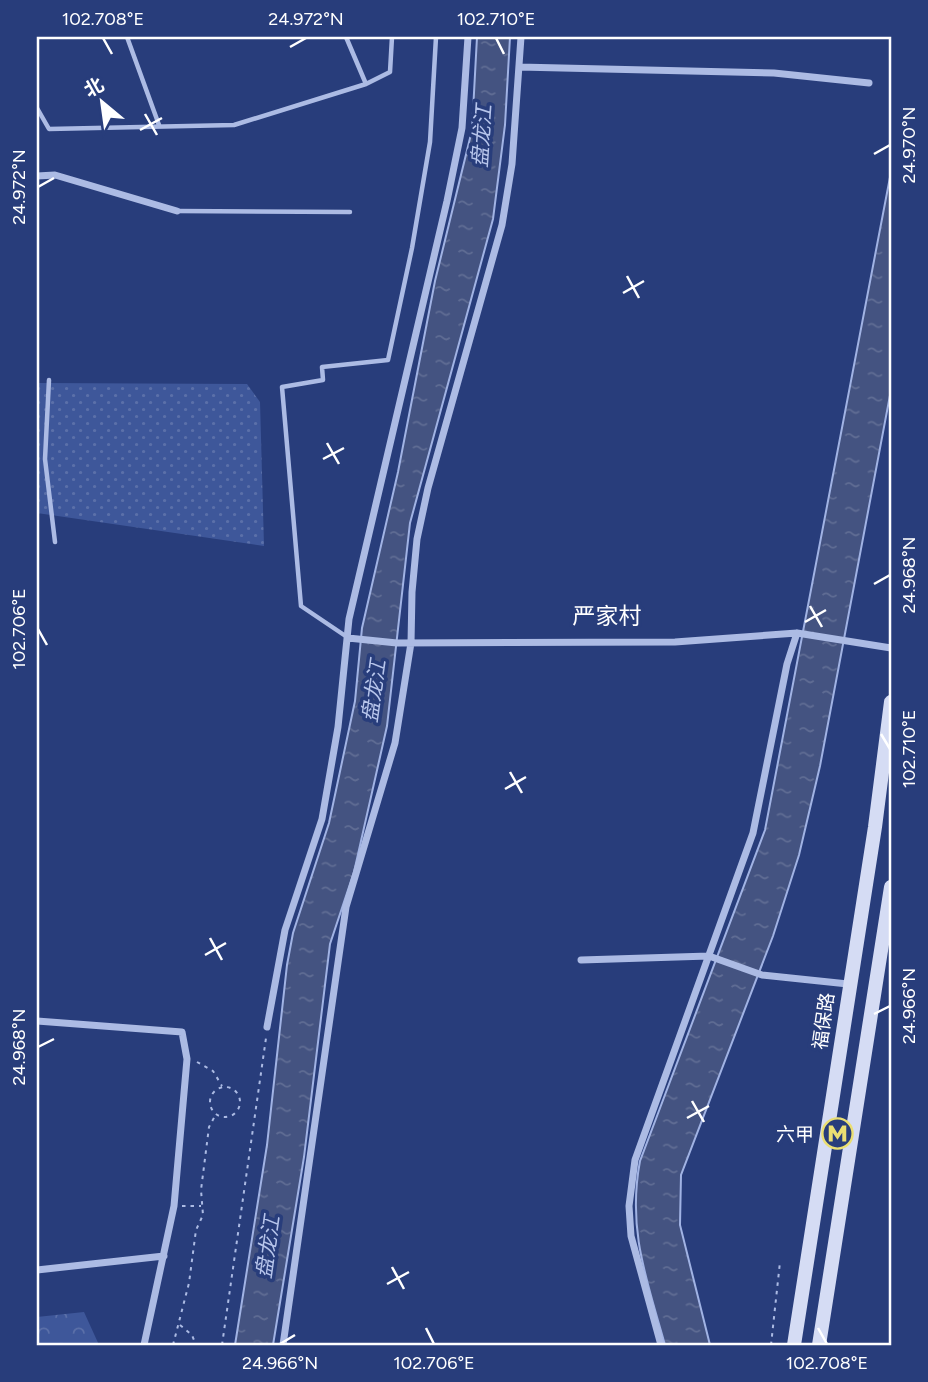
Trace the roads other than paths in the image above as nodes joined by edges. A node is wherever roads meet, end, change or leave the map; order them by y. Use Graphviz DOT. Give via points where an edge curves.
graph roads {
  1 [pos="127,37"];
  2 [pos="346,37"];
  3 [pos="392,37"];
  4 [pos="436,37"];
  5 [pos="468,37"];
  6 [pos="521,37"];
  7 [pos="519,67"];
  8 [pos="869,83"];
  9 [pos="366,84"];
  10 [pos="37,108"];
  11 [pos="159,125"];
  12 [pos="37,176"];
  13 [pos="177,211"];
  14 [pos="350,212"];
  15 [pos="49,380"];
  16 [pos="55,542"];
  17 [pos="797,634"];
  18 [pos="348,638"];
  19 [pos="411,643"];
  20 [pos="891,648"];
  21 [pos="891,702"];
  22 [pos="891,887"];
  23 [pos="709,956"];
  24 [pos="581,960"];
  25 [pos="848,984"];
  26 [pos="37,1021"];
  27 [pos="267,1027"];
  28 [pos="164,1256"];
  29 [pos="37,1270"];
  30 [pos="144,1345"];
  31 [pos="283,1345"];
  32 [pos="661,1345"];
  33 [pos="793,1345"];
  34 [pos="820,1345"];
  1 -- 11 [label="lane"];
  2 -- 9 [label="lane"];
  3 -- 9 [label="lane" via="390,72"];
  4 -- 18 [label="lane" via="430,142 388,360 322,367 323,380 282,387 301,606"];
  5 -- 18 [label="street" via="462,128"];
  6 -- 7 [label="street"];
  7 -- 8 [label="street" via="774,74"];
  7 -- 19 [label="street" via="502,225 417,539"];
  9 -- 11 [label="lane" via="234,125"];
  10 -- 11 [label="lane" via="49,129"];
  12 -- 13 [label="street" via="55,176"];
  13 -- 14 [label="lane"];
  15 -- 16 [label="lane" via="45,459"];
  17 -- 19 [label="street" via="675,642"];
  17 -- 20 [label="street"];
  17 -- 23 [label="street" via="753,833"];
  18 -- 19 [label="street"];
  18 -- 27 [label="street" via="322,819 285,930"];
  19 -- 31 [label="street" via="395,743 346,907"];
  21 -- 25 [label="main road, 福保路"];
  22 -- 34 [label="main road"];
  23 -- 24 [label="street"];
  23 -- 25 [label="street" via="762,975"];
  23 -- 32 [label="street" via="635,1160 629,1206 631,1236"];
  25 -- 33 [label="main road, 福保路"];
  26 -- 28 [label="street" via="182,1032 187,1059 174,1206"];
  28 -- 29 [label="street"];
  28 -- 30 [label="street"];
}
